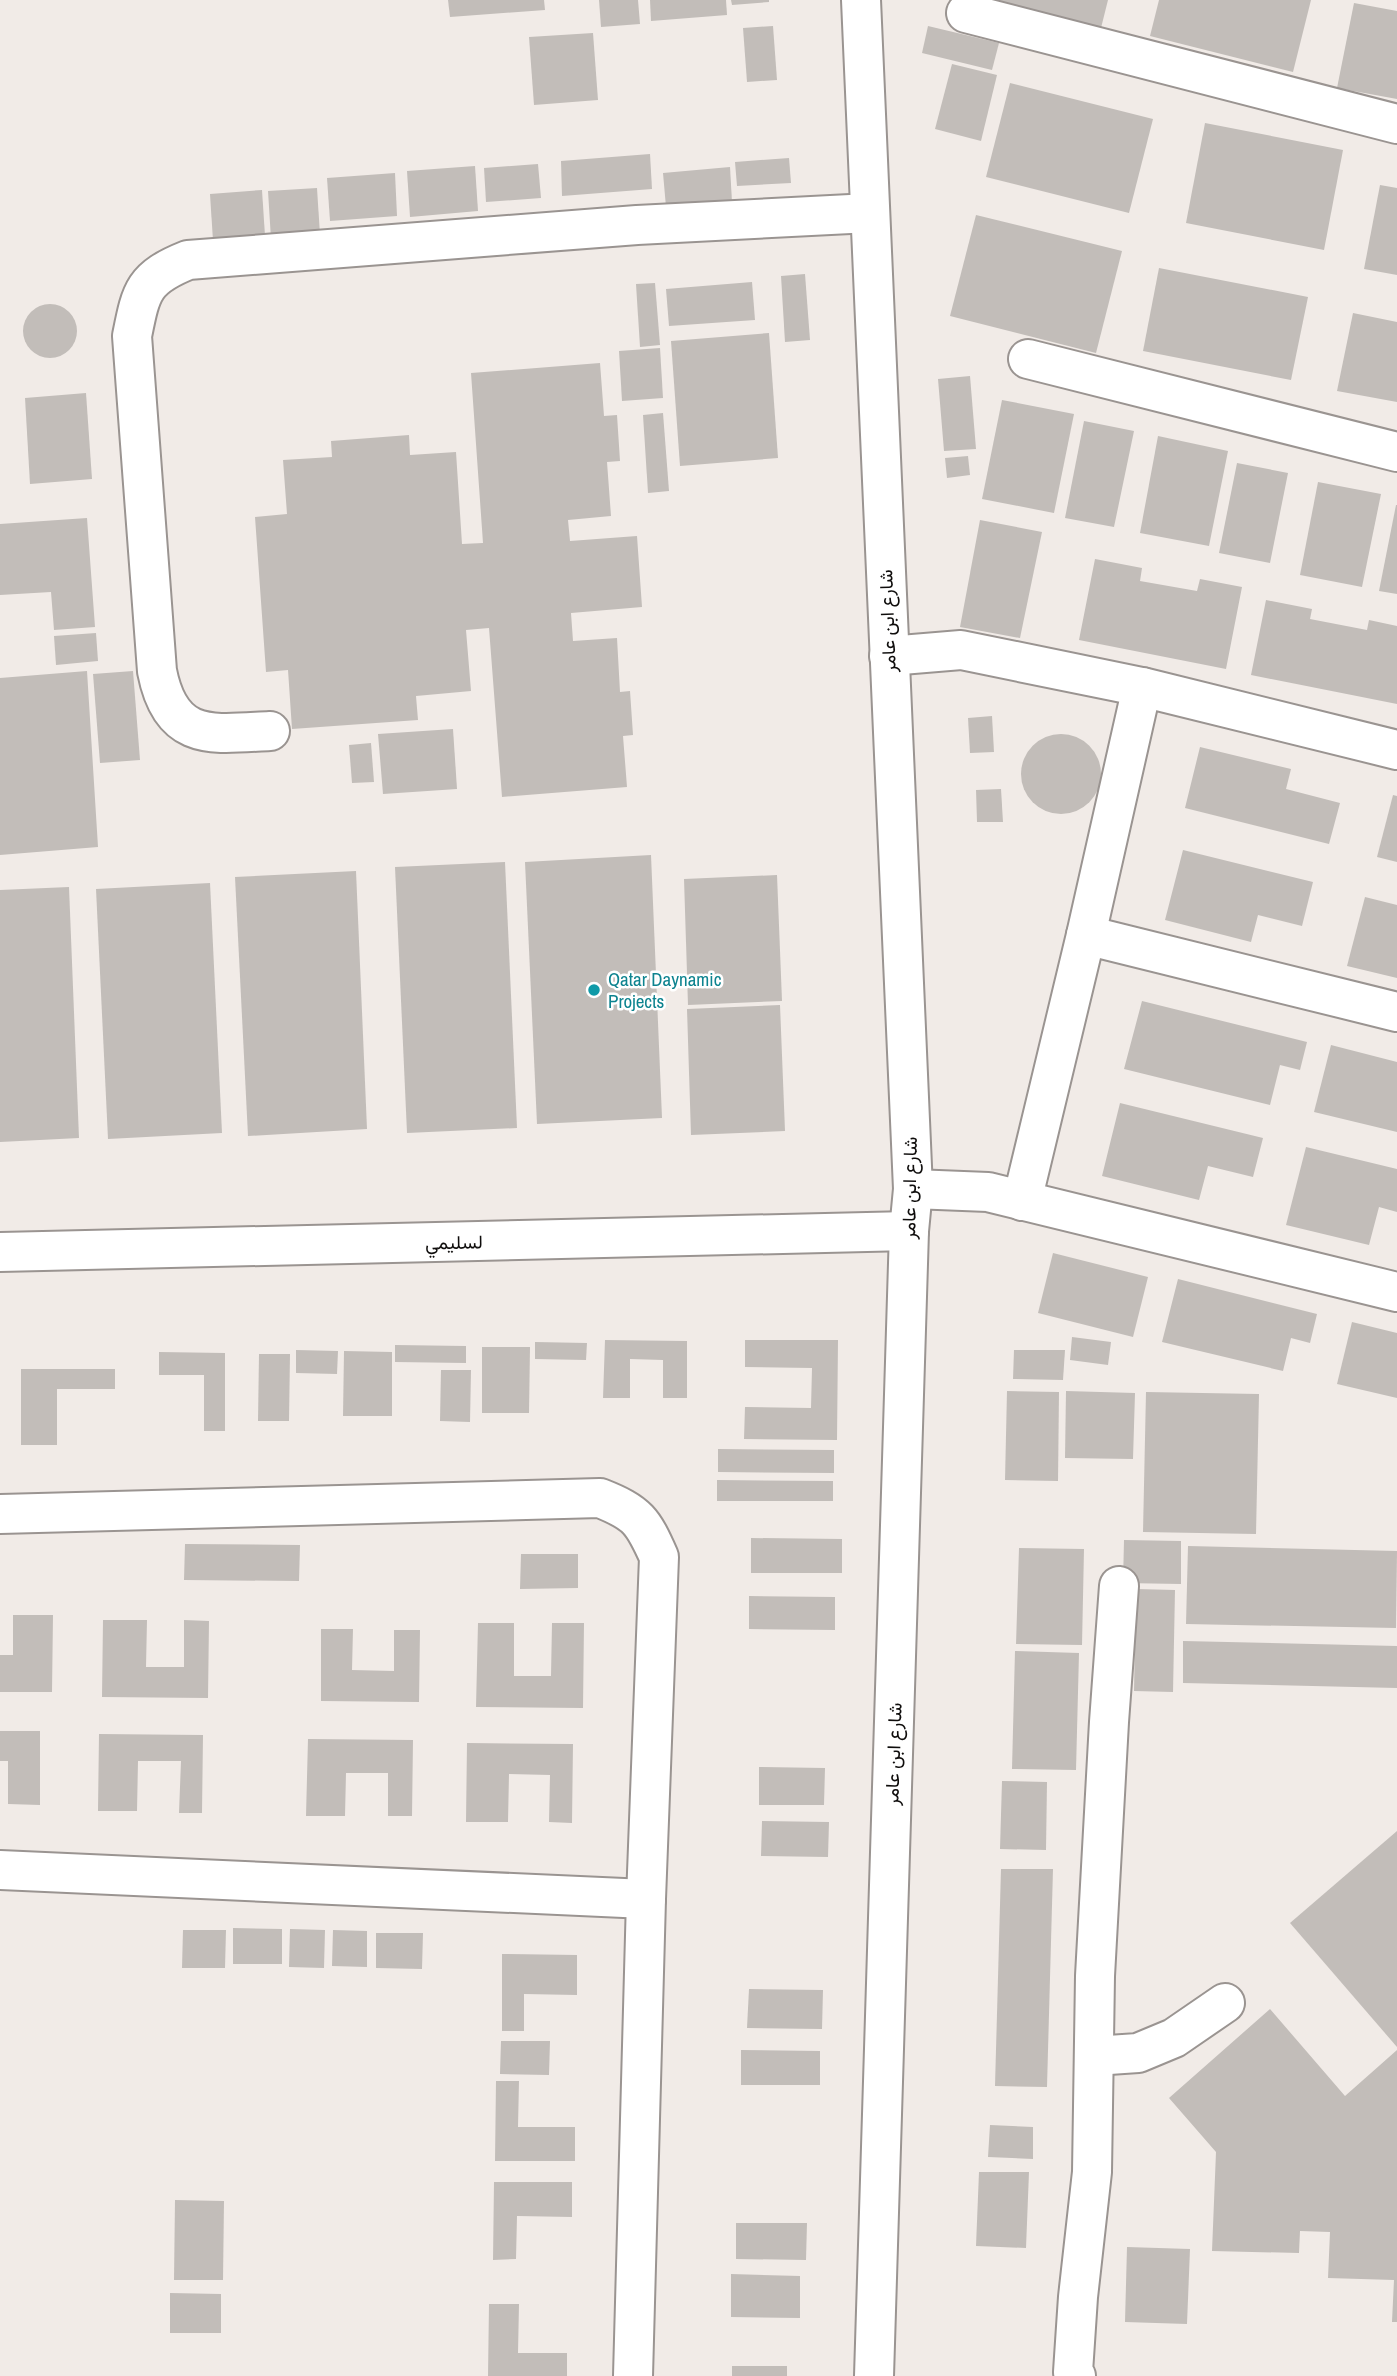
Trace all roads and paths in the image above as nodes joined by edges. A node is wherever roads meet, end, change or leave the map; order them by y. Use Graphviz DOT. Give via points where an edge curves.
graph roads {
  1 [pos="861,0"];
  2 [pos="966,13"];
  3 [pos="1397,124"];
  4 [pos="870,214"];
  5 [pos="1028,359"];
  6 [pos="1397,452"];
  7 [pos="889,656"];
  8 [pos="1142,687"];
  9 [pos="270,731"];
  10 [pos="1397,751"];
  11 [pos="1086,936"];
  12 [pos="1397,1013"];
  13 [pos="912,1189"];
  14 [pos="1022,1201"];
  15 [pos="909,1231"];
  16 [pos="0,1252"];
  17 [pos="1397,1292"];
  18 [pos="0,1514"];
  19 [pos="1119,1586"];
  20 [pos="0,1870"];
  21 [pos="646,1899"];
  22 [pos="1225,2003"];
  23 [pos="1094,2056"];
  24 [pos="632,2376"];
  25 [pos="874,2376"];
  26 [pos="1076,2376"];
  1 -- 4 [label="street, شارع ابن عامر"];
  2 -- 3 [label="street"];
  4 -- 7 [label="street, شارع ابن عامر"];
  4 -- 9 [label="street" via="637,225 188,260 163,270 147,285 132,336 161,690 167,706 196,730 212,734"];
  5 -- 6 [label="street"];
  7 -- 8 [label="street" via="961,650"];
  7 -- 13 [label="street, شارع ابن عامر"];
  8 -- 10 [label="street"];
  8 -- 11 [label="street"];
  11 -- 12 [label="street"];
  11 -- 14 [label="street"];
  13 -- 14 [label="street" via="988,1192"];
  13 -- 15 [label="street, شارع ابن عامر"];
  14 -- 17 [label="street"];
  15 -- 16 [label="street, لسليمي"];
  15 -- 25 [label="street, شارع ابن عامر"];
  18 -- 21 [label="street" via="600,1498 627,1509 647,1530 659,1557"];
  19 -- 23 [label="street"];
  20 -- 21 [label="street"];
  21 -- 24 [label="street"];
  22 -- 23 [label="street" via="1174,2038 1138,2053"];
  23 -- 26 [label="street" via="1092,2172 1078,2297"];
}
